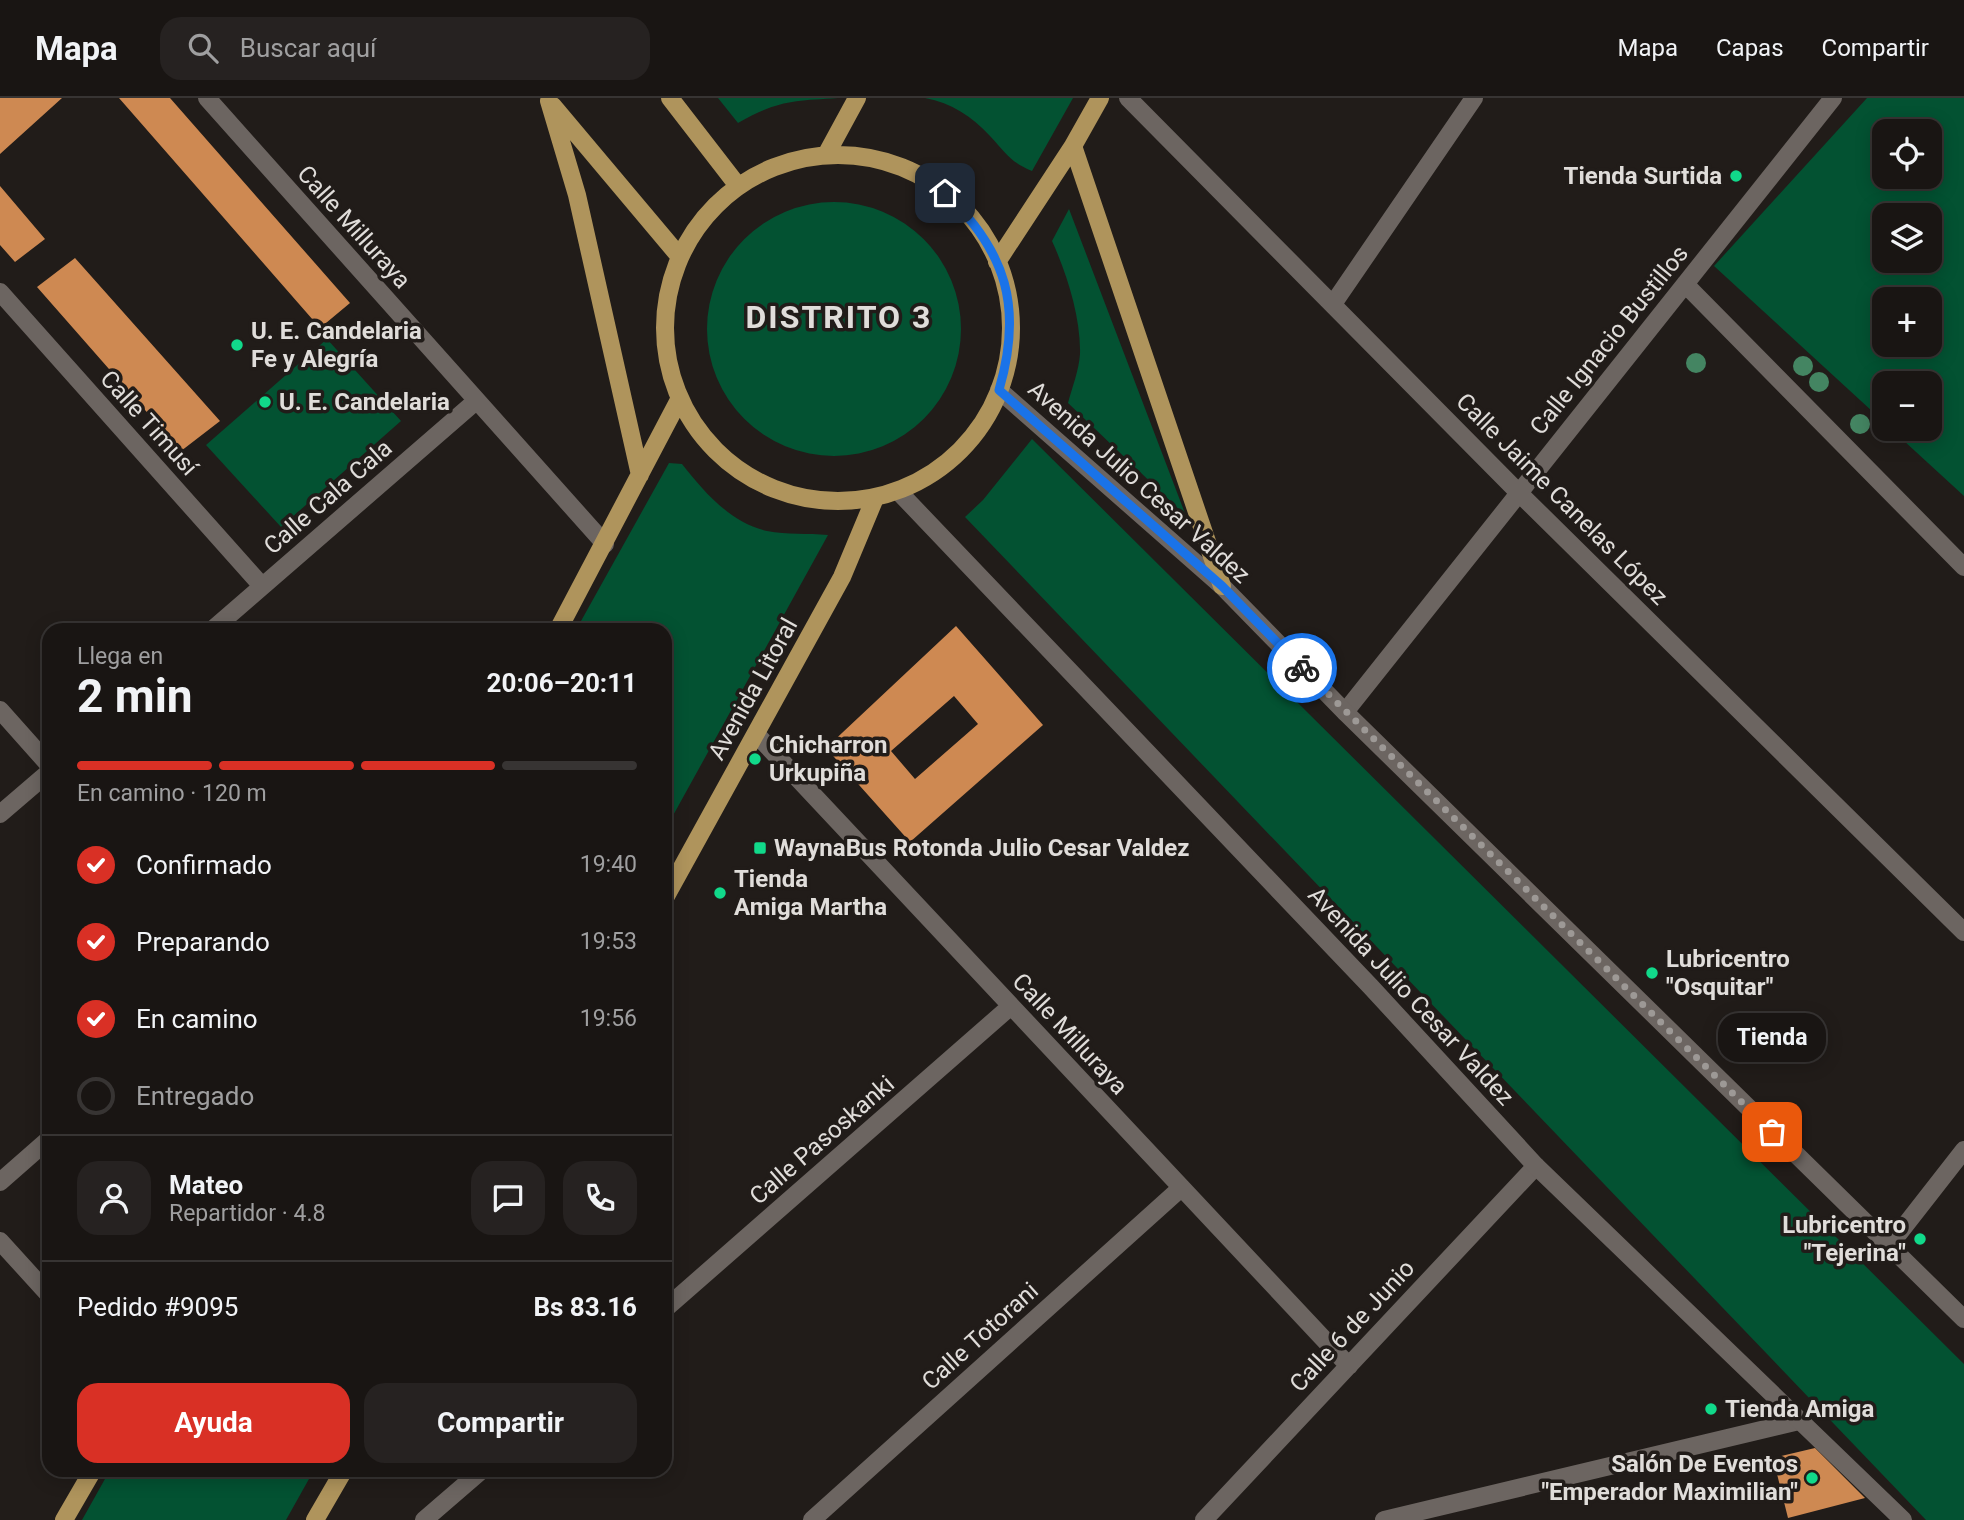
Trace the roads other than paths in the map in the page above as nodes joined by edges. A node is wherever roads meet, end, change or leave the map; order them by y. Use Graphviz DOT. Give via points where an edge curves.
graph roads {
  1 [pos="207,98"];
  2 [pos="670,98"];
  3 [pos="857,98"];
  4 [pos="1100,98"];
  5 [pos="1129,98"];
  6 [pos="1474,98"];
  7 [pos="1833,98"];
  8 [pos="547,100"];
  9 [pos="1073,146"];
  10 [pos="826,155"];
  11 [pos="737,186"];
  12 [pos="680,257"];
  13 [pos="997,262"];
  14 [pos="1685,284"];
  15 [pos="0,292"];
  16 [pos="1333,304"];
  17 [pos="999,390"];
  18 [pos="680,398"];
  19 [pos="475,401"];
  20 [pos="640,475"];
  21 [pos="898,491"];
  22 [pos="1519,493"];
  23 [pos="874,498"];
  24 [pos="605,544"];
  25 [pos="1964,567"];
  26 [pos="262,586"];
  27 [pos="1222,586"];
  28 [pos="220,623"];
  29 [pos="562,623"];
  30 [pos="0,710"];
  31 [pos="1345,712"];
  32 [pos="757,735"];
  33 [pos="42,757"];
  34 [pos="42,778"];
  35 [pos="0,814"];
  36 [pos="672,886"];
  37 [pos="1964,932"];
  38 [pos="1011,1006"];
  39 [pos="42,1145"];
  40 [pos="1964,1150"];
  41 [pos="1536,1166"];
  42 [pos="0,1182"];
  43 [pos="1181,1188"];
  44 [pos="0,1241"];
  45 [pos="1889,1246"];
  46 [pos="42,1287"];
  47 [pos="672,1303"];
  48 [pos="1964,1319"];
  49 [pos="1349,1366"];
  50 [pos="1799,1421"];
  51 [pos="89,1477"];
  52 [pos="340,1477"];
  53 [pos="474,1477"];
  54 [pos="64,1520"];
  55 [pos="316,1520"];
  56 [pos="424,1520"];
  57 [pos="812,1520"];
  58 [pos="1204,1520"];
  59 [pos="1384,1520"];
  60 [pos="1903,1520"];
  1 -- 19 [label="street, Calle Milluraya"];
  2 -- 11 [label="main road"];
  3 -- 10 [label="main road"];
  4 -- 9 [label="main road"];
  5 -- 16 [label="street, Calle Jaime Canelas López"];
  6 -- 16 [label="street"];
  7 -- 14 [label="street, Calle Ignacio Bustillos"];
  8 -- 12 [label="main road"];
  8 -- 20 [label="main road" via="577,195"];
  9 -- 13 [label="main road"];
  9 -- 27 [label="main road"];
  10 -- 11 [label="main road" via="771,168"];
  10 -- 13 [label="main road" via="889,162 919,175 969,215"];
  11 -- 12 [label="main road" via="704,217"];
  12 -- 18 [label="main road" via="669,291 665,327 669,364"];
  13 -- 17 [label="main road" via="1007,293 1010,326"];
  14 -- 22 [label="street, Calle Ignacio Bustillos"];
  14 -- 25 [label="street"];
  15 -- 26 [label="street, Calle Timusí"];
  16 -- 22 [label="street, Calle Jaime Canelas López"];
  17 -- 21 [label="main road" via="983,423 960,452 931,475"];
  17 -- 27 [label="street, Avenida Julio Cesar Valdez"];
  18 -- 20 [label="main road"];
  18 -- 23 [label="main road" via="699,432 726,461 758,482 795,496 833,502"];
  19 -- 24 [label="street, Calle Milluraya"];
  19 -- 26 [label="street, Calle Cala Cala"];
  20 -- 24 [label="main road"];
  21 -- 23 [label="main road"];
  21 -- 41 [label="street, Avenida Julio Cesar Valdez"];
  22 -- 31 [label="street, Calle Ignacio Bustillos"];
  22 -- 37 [label="street, Calle Jaime Canelas López"];
  23 -- 32 [label="main road, Avenida Litoral" via="842,577"];
  24 -- 29 [label="main road"];
  26 -- 28 [label="street, Calle Cala Cala"];
  27 -- 31 [label="street, Avenida Julio Cesar Valdez"];
  30 -- 33 [label="street"];
  31 -- 45 [label="street, Avenida Julio Cesar Valdez"];
  32 -- 36 [label="main road, Avenida Litoral"];
  32 -- 38 [label="street, Calle Milluraya"];
  34 -- 35 [label="street"];
  38 -- 43 [label="street, Calle Milluraya"];
  38 -- 47 [label="street, Calle Pasoskanki"];
  39 -- 42 [label="street"];
  40 -- 45 [label="street"];
  41 -- 49 [label="street, Calle 6 de Junio"];
  41 -- 50 [label="street, Avenida Julio Cesar Valdez"];
  43 -- 49 [label="street, Calle Milluraya"];
  43 -- 57 [label="street, Calle Totorani"];
  44 -- 46 [label="street"];
  45 -- 48 [label="street, Avenida Julio Cesar Valdez"];
  49 -- 58 [label="street, Calle 6 de Junio"];
  50 -- 59 [label="street"];
  50 -- 60 [label="street, Avenida Julio Cesar Valdez"];
  51 -- 54 [label="main road"];
  52 -- 55 [label="main road"];
  53 -- 56 [label="street"];
}
